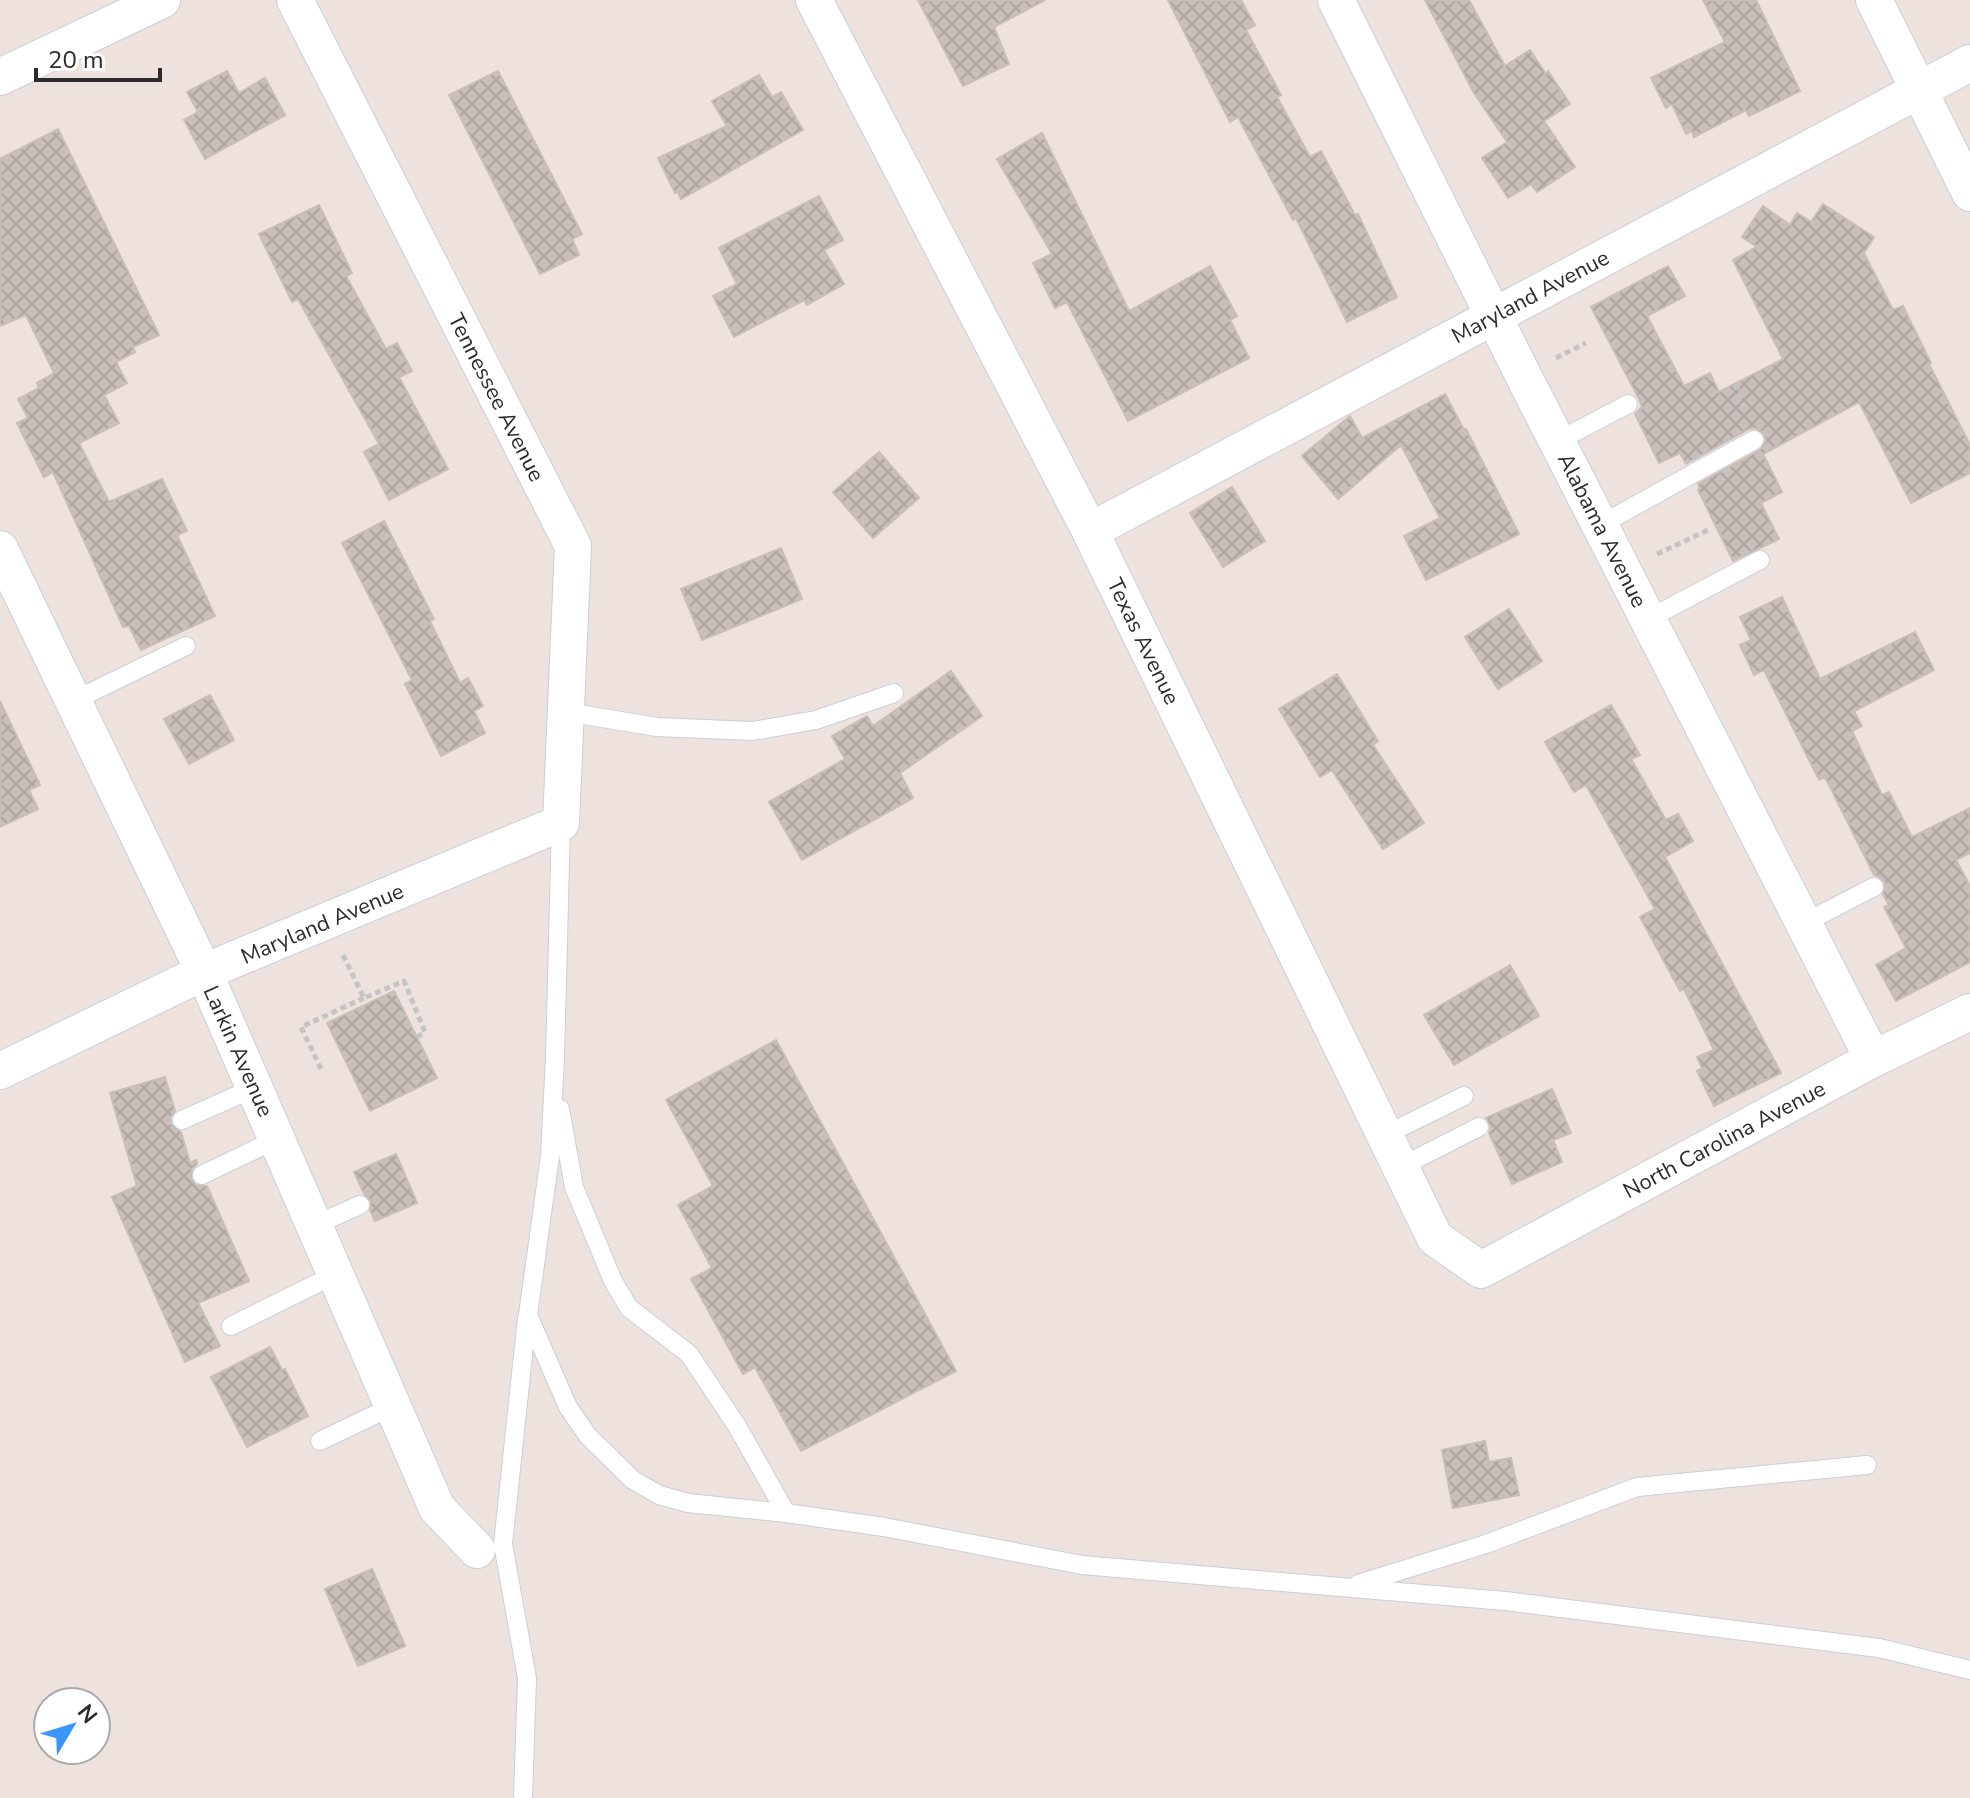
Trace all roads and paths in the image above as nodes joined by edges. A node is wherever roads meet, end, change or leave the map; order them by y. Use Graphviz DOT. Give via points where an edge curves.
graph roads {
  1 [pos="162,0"];
  2 [pos="295,0"];
  3 [pos="814,0"];
  4 [pos="1336,0"];
  5 [pos="1874,0"];
  6 [pos="1970,63"];
  7 [pos="0,77"];
  8 [pos="1920,89"];
  9 [pos="1970,193"];
  10 [pos="1493,315"];
  11 [pos="1628,404"];
  12 [pos="1754,440"];
  13 [pos="1558,441"];
  14 [pos="1600,525"];
  15 [pos="1708,530"];
  16 [pos="1090,531"];
  17 [pos="0,549"];
  18 [pos="1760,560"];
  19 [pos="1624,570"];
  20 [pos="1648,619"];
  21 [pos="186,646"];
  22 [pos="894,693"];
  23 [pos="73,701"];
  24 [pos="566,712"];
  25 [pos="561,823"];
  26 [pos="1874,887"];
  27 [pos="326,922"];
  28 [pos="1804,923"];
  29 [pos="204,972"];
  30 [pos="364,998"];
  31 [pos="1970,1012"];
  32 [pos="417,1037"];
  33 [pos="1873,1059"];
  34 [pos="321,1069"];
  35 [pos="0,1071"];
  36 [pos="555,1079"];
  37 [pos="254,1088"];
  38 [pos="1464,1096"];
  39 [pos="182,1120"];
  40 [pos="1479,1127"];
  41 [pos="277,1139"];
  42 [pos="1392,1151"];
  43 [pos="202,1175"];
  44 [pos="360,1205"];
  45 [pos="315,1225"];
  46 [pos="1481,1270"];
  47 [pos="336,1274"];
  48 [pos="528,1315"];
  49 [pos="231,1326"];
  50 [pos="393,1406"];
  51 [pos="320,1441"];
  52 [pos="1867,1465"];
  53 [pos="786,1513"];
  54 [pos="477,1550"];
  55 [pos="1348,1588"];
  56 [pos="1970,1670"];
  57 [pos="523,1798"];
  1 -- 7 [label="street"];
  2 -- 24 [label="street, Tennessee Avenue" via="573,546"];
  3 -- 16 [label="street, Texas Avenue"];
  4 -- 10 [label="street, Alabama Avenue"];
  5 -- 8 [label="street"];
  6 -- 8 [label="street, Maryland Avenue"];
  8 -- 9 [label="street"];
  8 -- 10 [label="street, Maryland Avenue"];
  10 -- 13 [label="street, Alabama Avenue"];
  10 -- 16 [label="street, Maryland Avenue"];
  11 -- 13 [label="lane"];
  12 -- 14 [label="lane"];
  13 -- 14 [label="street, Alabama Avenue"];
  14 -- 19 [label="street, Alabama Avenue"];
  15 -- 19 [label="path"];
  16 -- 42 [label="street, Texas Avenue"];
  17 -- 23 [label="street, Larkin Avenue"];
  18 -- 20 [label="lane"];
  19 -- 20 [label="street, Alabama Avenue"];
  20 -- 28 [label="street, Alabama Avenue"];
  21 -- 23 [label="lane"];
  22 -- 24 [label="lane" via="816,720 753,731 657,727"];
  23 -- 29 [label="street, Larkin Avenue"];
  24 -- 25 [label="street, Tennessee Avenue"];
  25 -- 27 [label="street, Maryland Avenue"];
  25 -- 36 [label="lane"];
  26 -- 28 [label="lane"];
  27 -- 29 [label="street, Maryland Avenue"];
  27 -- 30 [label="path"];
  28 -- 33 [label="street, Alabama Avenue"];
  29 -- 35 [label="street, Maryland Avenue"];
  29 -- 37 [label="street, Larkin Avenue"];
  30 -- 32 [label="path" via="404,981 425,1032"];
  30 -- 34 [label="path" via="301,1027"];
  31 -- 33 [label="street, North Carolina Avenue"];
  33 -- 46 [label="street, North Carolina Avenue"];
  36 -- 48 [label="lane"];
  36 -- 53 [label="lane" via="574,1187 613,1281 629,1308 689,1354"];
  37 -- 39 [label="lane"];
  37 -- 41 [label="street, Larkin Avenue"];
  38 -- 42 [label="lane"];
  40 -- 42 [label="lane"];
  41 -- 43 [label="lane"];
  41 -- 45 [label="street, Larkin Avenue"];
  42 -- 46 [label="street, Texas Avenue" via="1435,1238"];
  44 -- 45 [label="lane"];
  45 -- 47 [label="street, Larkin Avenue"];
  47 -- 49 [label="lane"];
  47 -- 50 [label="street, Larkin Avenue"];
  48 -- 53 [label="lane" via="568,1407 588,1436 633,1480 688,1503"];
  48 -- 57 [label="lane" via="503,1544 527,1678"];
  50 -- 51 [label="lane"];
  50 -- 54 [label="street, Larkin Avenue" via="437,1508"];
  52 -- 55 [label="lane" via="1637,1487"];
  53 -- 55 [label="lane" via="1082,1565"];
  55 -- 56 [label="lane" via="1505,1601 1879,1648"];
}
